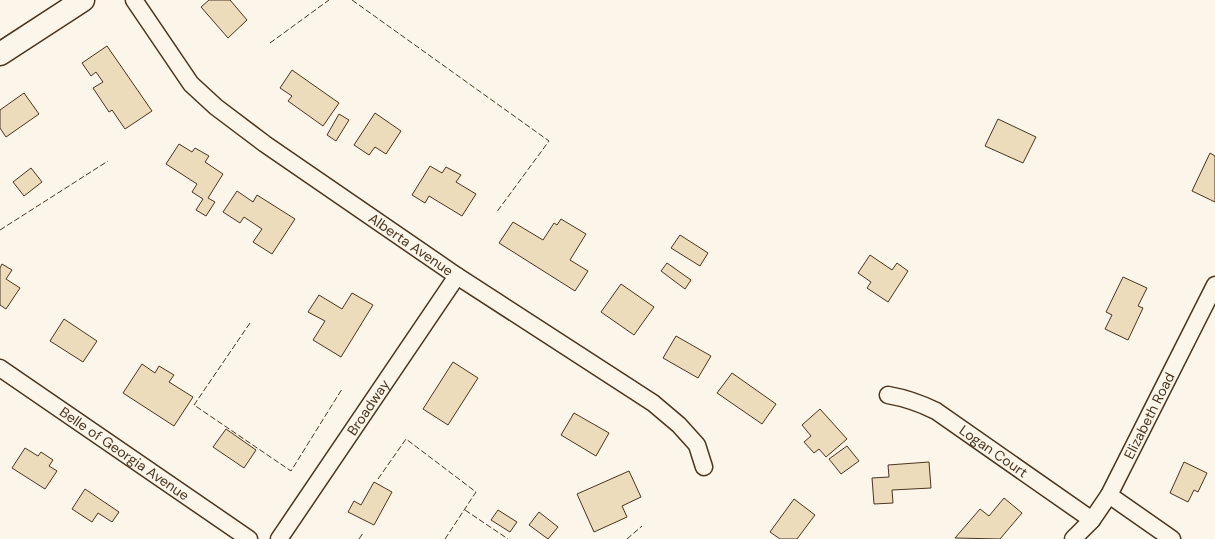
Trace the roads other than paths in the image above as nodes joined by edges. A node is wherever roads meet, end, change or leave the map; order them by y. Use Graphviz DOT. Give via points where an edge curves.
graph roads {
  1 [pos="83,0"];
  2 [pos="134,0"];
  3 [pos="0,54"];
  4 [pos="457,276"];
  5 [pos="1215,285"];
  6 [pos="0,368"];
  7 [pos="888,395"];
  8 [pos="704,467"];
  9 [pos="1109,495"];
  10 [pos="1092,520"];
  11 [pos="249,539"];
  12 [pos="279,539"];
  13 [pos="1073,539"];
  14 [pos="1172,539"];
  1 -- 3 [label="main road"];
  2 -- 4 [label="street, Alberta Avenue" via="191,84 216,107"];
  4 -- 8 [label="street, Alberta Avenue" via="653,403 697,445"];
  4 -- 12 [label="street, Broadway"];
  5 -- 9 [label="street, Elizabeth Road"];
  6 -- 11 [label="street, Belle of Georgia Avenue"];
  7 -- 10 [label="street, Logan Court" via="915,401 936,411"];
  9 -- 10 [label="street, Elizabeth Road"];
  9 -- 14 [label="street"];
  10 -- 13 [label="street, Elizabeth Road"];
}
